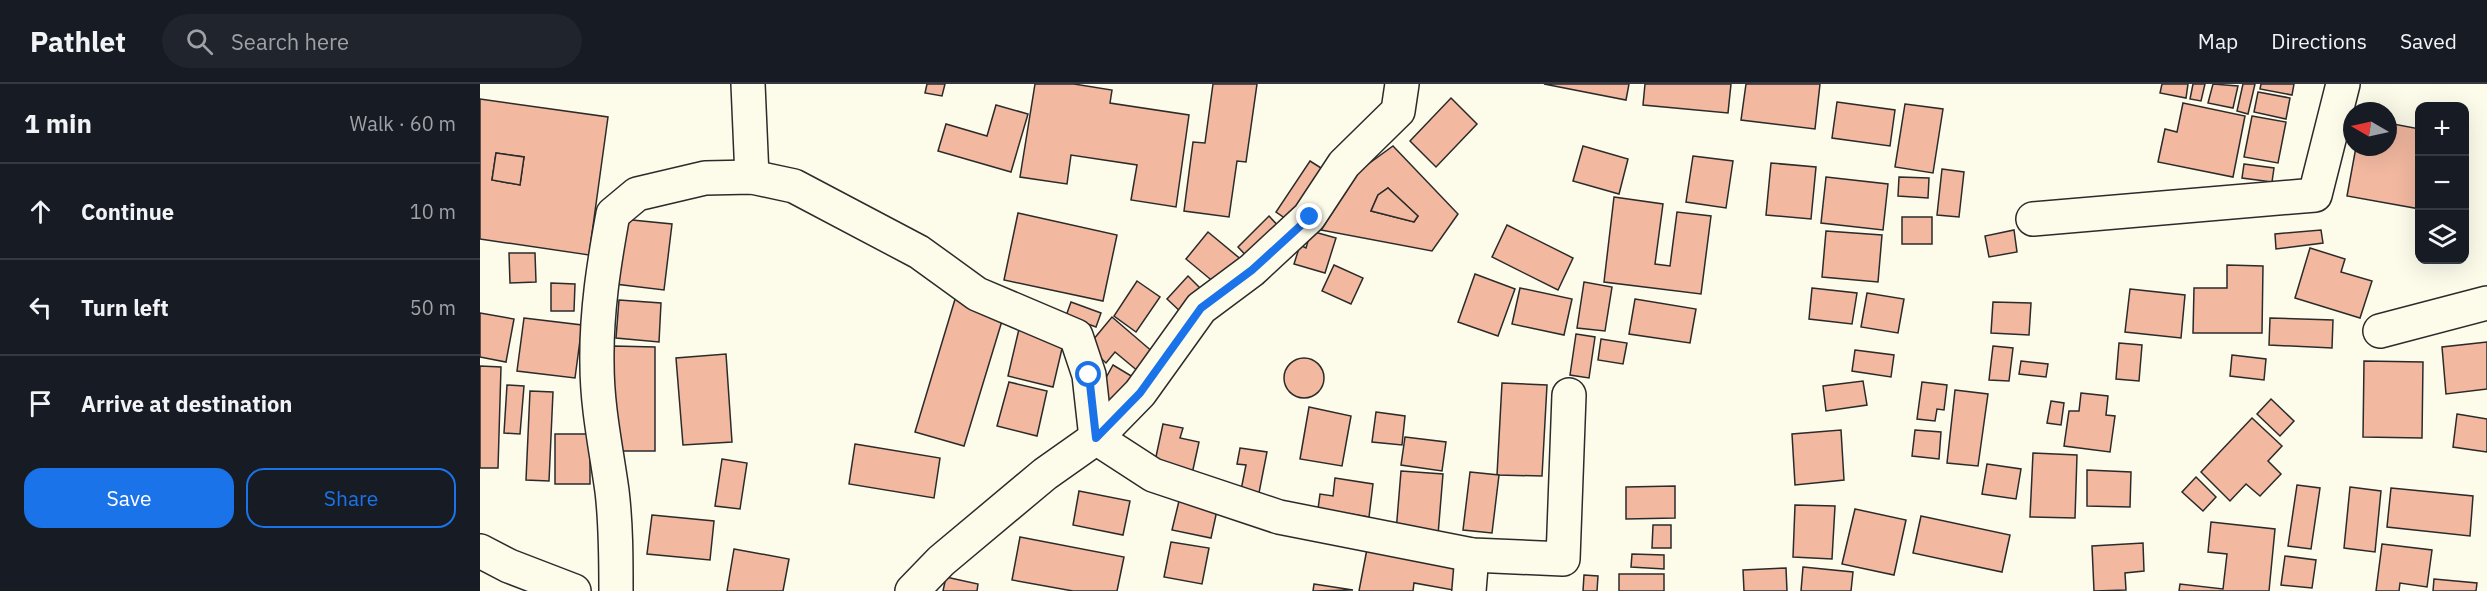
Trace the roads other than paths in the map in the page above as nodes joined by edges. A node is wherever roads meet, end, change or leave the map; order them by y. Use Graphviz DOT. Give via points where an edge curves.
graph roads {
  1 [pos="748,84"];
  2 [pos="1402,84"];
  3 [pos="2343,84"];
  4 [pos="752,177"];
  5 [pos="2033,219"];
  6 [pos="2487,303"];
  7 [pos="2380,331"];
  8 [pos="1569,394"];
  9 [pos="1096,438"];
  10 [pos="480,551"];
  11 [pos="1472,555"];
  12 [pos="574,591"];
  13 [pos="616,591"];
  14 [pos="912,591"];
  15 [pos="1469,591"];
  1 -- 4 [label="street"];
  2 -- 9 [label="street" via="1398,111 1344,164 1310,217 1252,270 1201,308 1140,393"];
  3 -- 5 [label="street" via="2315,195"];
  4 -- 9 [label="street" via="794,186 919,252 977,294 1076,336 1089,375"];
  4 -- 13 [label="street" via="705,178 637,194 613,214 602,277 597,363 602,432 612,490"];
  6 -- 7 [label="street"];
  8 -- 11 [label="street" via="1563,559"];
  9 -- 11 [label="street" via="1153,475 1279,517"];
  9 -- 14 [label="street" via="1045,474 941,561"];
  10 -- 12 [label="street"];
  11 -- 15 [label="street"];
}
